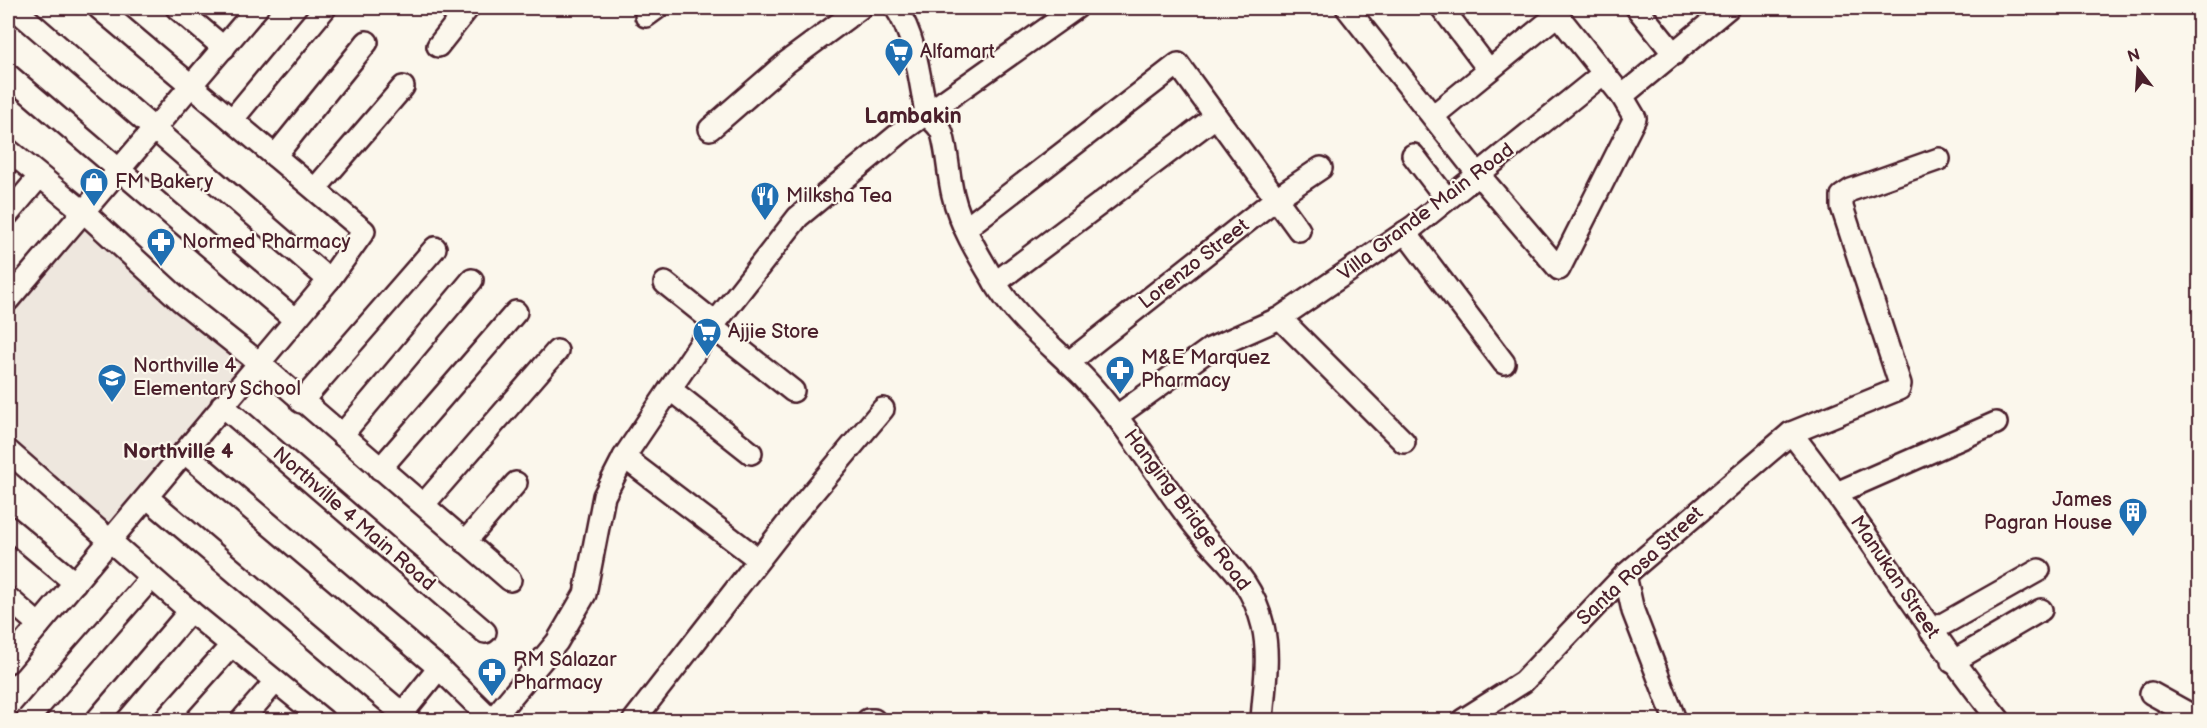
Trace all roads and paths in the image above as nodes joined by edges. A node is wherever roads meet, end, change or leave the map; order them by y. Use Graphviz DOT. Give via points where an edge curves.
graph roads {
  1 [pos="15,8"];
  2 [pos="99,8"];
  3 [pos="177,8"];
  4 [pos="257,8"];
  5 [pos="325,8"];
  6 [pos="860,8"];
  7 [pos="896,8"];
  8 [pos="1076,8"];
  9 [pos="1347,8"];
  10 [pos="1442,8"];
  11 [pos="1637,8"];
  12 [pos="1728,8"];
  13 [pos="464,9"];
  14 [pos="1555,11"];
  15 [pos="367,42"];
  16 [pos="438,46"];
  17 [pos="224,48"];
  18 [pos="1674,54"];
  19 [pos="1489,70"];
  20 [pos="1604,73"];
  21 [pos="8,75"];
  22 [pos="191,85"];
  23 [pos="403,87"];
  24 [pos="1622,96"];
  25 [pos="927,115"];
  26 [pos="1433,116"];
  27 [pos="1215,117"];
  28 [pos="232,120"];
  29 [pos="154,128"];
  30 [pos="710,129"];
  31 [pos="8,150"];
  32 [pos="1413,155"];
  33 [pos="275,156"];
  34 [pos="1939,159"];
  35 [pos="1321,168"];
  36 [pos="118,169"];
  37 [pos="1478,174"];
  38 [pos="39,177"];
  39 [pos="315,189"];
  40 [pos="1278,198"];
  41 [pos="1446,198"];
  42 [pos="84,212"];
  43 [pos="8,214"];
  44 [pos="966,228"];
  45 [pos="1299,230"];
  46 [pos="1405,232"];
  47 [pos="435,248"];
  48 [pos="329,280"];
  49 [pos="472,280"];
  50 [pos="665,283"];
  51 [pos="995,283"];
  52 [pos="8,300"];
  53 [pos="516,312"];
  54 [pos="1280,318"];
  55 [pos="294,319"];
  56 [pos="714,325"];
  57 [pos="557,351"];
  58 [pos="258,362"];
  59 [pos="1068,363"];
  60 [pos="1504,363"];
  61 [pos="670,390"];
  62 [pos="792,391"];
  63 [pos="301,402"];
  64 [pos="222,405"];
  65 [pos="883,409"];
  66 [pos="1118,416"];
  67 [pos="1996,423"];
  68 [pos="1791,433"];
  69 [pos="342,435"];
  70 [pos="1404,442"];
  71 [pos="8,451"];
  72 [pos="184,452"];
  73 [pos="751,453"];
  74 [pos="624,457"];
  75 [pos="380,469"];
  76 [pos="516,483"];
  77 [pos="1839,492"];
  78 [pos="148,498"];
  79 [pos="424,504"];
  80 [pos="8,527"];
  81 [pos="111,542"];
  82 [pos="465,542"];
  83 [pos="759,559"];
  84 [pos="2039,570"];
  85 [pos="1625,574"];
  86 [pos="151,578"];
  87 [pos="510,580"];
  88 [pos="75,583"];
  89 [pos="8,598"];
  90 [pos="2041,610"];
  91 [pos="190,611"];
  92 [pos="39,625"];
  93 [pos="1931,631"];
  94 [pos="485,632"];
  95 [pos="231,646"];
  96 [pos="8,662"];
  97 [pos="1952,662"];
  98 [pos="439,668"];
  99 [pos="275,682"];
  100 [pos="2151,693"];
  101 [pos="400,718"];
  102 [pos="316,719"];
  103 [pos="27,720"];
  104 [pos="98,720"];
  105 [pos="165,720"];
  106 [pos="242,720"];
  107 [pos="492,720"];
  108 [pos="634,720"];
  109 [pos="868,720"];
  110 [pos="874,720"];
  111 [pos="1262,720"];
  112 [pos="1463,720"];
  113 [pos="1674,720"];
  114 [pos="1999,720"];
  115 [pos="2199,720"];
  1 -- 29 [label="street"];
  2 -- 22 [label="street"];
  3 -- 17 [label="street"];
  4 -- 17 [label="street"];
  5 -- 28 [label="street"];
  6 -- 30 [label="street" via="787,62"];
  7 -- 25 [label="street, Hanging Bridge Road" via="907,30"];
  8 -- 25 [label="street"];
  9 -- 26 [label="street"];
  10 -- 19 [label="street"];
  11 -- 18 [label="street"];
  12 -- 18 [label="street"];
  13 -- 16 [label="street"];
  14 -- 19 [label="street"];
  14 -- 20 [label="street"];
  15 -- 33 [label="street"];
  17 -- 22 [label="street"];
  18 -- 24 [label="street"];
  19 -- 26 [label="street"];
  20 -- 24 [label="street"];
  20 -- 37 [label="street, Villa Grande Main Road"];
  21 -- 36 [label="street"];
  22 -- 28 [label="street"];
  22 -- 29 [label="street"];
  23 -- 39 [label="street"];
  24 -- 37 [label="street" via="1635,118 1559,269"];
  25 -- 44 [label="street, Hanging Bridge Road" via="941,132 953,197"];
  25 -- 56 [label="street" via="798,217"];
  26 -- 37 [label="street"];
  27 -- 40 [label="street"];
  27 -- 44 [label="street" via="1178,64"];
  27 -- 51 [label="street"];
  28 -- 33 [label="street"];
  29 -- 36 [label="street"];
  29 -- 48 [label="street"];
  31 -- 38 [label="street"];
  32 -- 41 [label="street"];
  33 -- 39 [label="street"];
  34 -- 68 [label="street, Santa Rosa Street" via="1842,196 1842,207 1899,389"];
  35 -- 40 [label="street, Lorenzo Street"];
  36 -- 42 [label="street"];
  36 -- 55 [label="street"];
  37 -- 41 [label="street, Villa Grande Main Road"];
  38 -- 42 [label="street"];
  38 -- 43 [label="street"];
  39 -- 48 [label="street" via="364,231"];
  40 -- 45 [label="street"];
  40 -- 59 [label="street, Lorenzo Street"];
  41 -- 46 [label="street, Villa Grande Main Road"];
  42 -- 52 [label="street"];
  42 -- 58 [label="street" via="180,300"];
  44 -- 51 [label="street, Hanging Bridge Road"];
  46 -- 54 [label="street, Villa Grande Main Road"];
  46 -- 60 [label="street"];
  47 -- 63 [label="street"];
  48 -- 55 [label="street"];
  49 -- 69 [label="street"];
  50 -- 56 [label="street"];
  51 -- 59 [label="street, Hanging Bridge Road" via="1029,327"];
  53 -- 75 [label="street"];
  54 -- 66 [label="street, Villa Grande Main Road" via="1210,349"];
  54 -- 70 [label="street"];
  55 -- 58 [label="street"];
  56 -- 61 [label="street"];
  56 -- 62 [label="street"];
  57 -- 79 [label="street"];
  58 -- 63 [label="street"];
  58 -- 64 [label="street"];
  59 -- 66 [label="street, Hanging Bridge Road"];
  61 -- 73 [label="street"];
  61 -- 74 [label="street"];
  63 -- 69 [label="street"];
  64 -- 72 [label="street"];
  64 -- 94 [label="street, Northville 4 Main Road"];
  65 -- 83 [label="street"];
  66 -- 111 [label="street, Hanging Bridge Road" via="1194,525 1223,554 1251,594 1263,625 1267,657"];
  67 -- 77 [label="street"];
  68 -- 77 [label="street, Manukan Street"];
  68 -- 85 [label="street, Santa Rosa Street"];
  69 -- 75 [label="street"];
  71 -- 81 [label="street"];
  72 -- 78 [label="street"];
  72 -- 98 [label="street"];
  74 -- 83 [label="street"];
  74 -- 107 [label="street" via="604,496 585,594 557,642"];
  75 -- 79 [label="street"];
  76 -- 82 [label="street"];
  77 -- 93 [label="street, Manukan Street"];
  78 -- 81 [label="street"];
  78 -- 101 [label="street"];
  79 -- 82 [label="street"];
  80 -- 88 [label="street"];
  81 -- 86 [label="street"];
  81 -- 88 [label="street"];
  82 -- 87 [label="street"];
  83 -- 108 [label="street"];
  84 -- 93 [label="street"];
  85 -- 112 [label="street, Santa Rosa Street" via="1523,682"];
  85 -- 113 [label="street" via="1633,611"];
  86 -- 91 [label="street"];
  86 -- 103 [label="street"];
  88 -- 92 [label="street"];
  89 -- 92 [label="street"];
  90 -- 97 [label="street"];
  91 -- 95 [label="street"];
  91 -- 104 [label="street"];
  92 -- 96 [label="street"];
  93 -- 97 [label="street, Manukan Street"];
  95 -- 99 [label="street"];
  95 -- 105 [label="street"];
  97 -- 114 [label="street, Manukan Street"];
  98 -- 101 [label="street"];
  98 -- 107 [label="street"];
  99 -- 102 [label="street"];
  99 -- 106 [label="street"];
  100 -- 115 [label="street"];
  109 -- 110 [label="street"];
}
